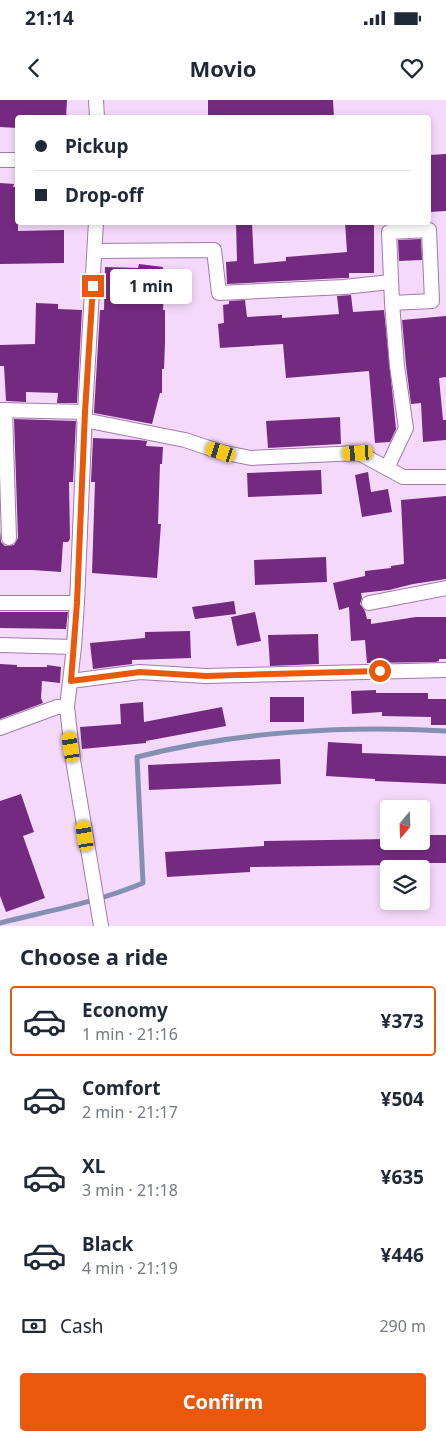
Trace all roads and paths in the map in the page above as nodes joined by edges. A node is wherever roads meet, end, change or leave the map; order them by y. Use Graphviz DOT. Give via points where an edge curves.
graph roads {
  1 [pos="96,100"];
  2 [pos="97,115"];
  3 [pos="0,160"];
  4 [pos="15,160"];
  5 [pos="96,225"];
  6 [pos="95,251"];
  7 [pos="390,282"];
  8 [pos="392,304"];
  9 [pos="2,410"];
  10 [pos="85,416"];
  11 [pos="387,468"];
  12 [pos="446,476"];
  13 [pos="9,538"];
  14 [pos="446,588"];
  15 [pos="0,603"];
  16 [pos="77,603"];
  17 [pos="369,603"];
  18 [pos="0,645"];
  19 [pos="74,647"];
  20 [pos="446,670"];
  21 [pos="71,681"];
  22 [pos="66,707"];
  23 [pos="0,728"];
  24 [pos="101,926"];
  1 -- 2 [label="street"];
  3 -- 4 [label="street"];
  5 -- 6 [label="street"];
  6 -- 7 [label="street" via="214,250 219,293"];
  6 -- 10 [label="street"];
  7 -- 8 [label="street"];
  7 -- 8 [label="street" via="389,232 429,230 432,301"];
  8 -- 11 [label="street" via="406,428"];
  9 -- 10 [label="street"];
  9 -- 13 [label="street"];
  10 -- 11 [label="street" via="251,458 358,453"];
  10 -- 16 [label="street"];
  11 -- 12 [label="street" via="403,477"];
  14 -- 17 [label="street"];
  15 -- 16 [label="street"];
  16 -- 19 [label="street"];
  18 -- 19 [label="street"];
  19 -- 21 [label="street"];
  20 -- 21 [label="street" via="206,676 140,672"];
  21 -- 22 [label="street"];
  22 -- 23 [label="street" via="57,707"];
  22 -- 24 [label="street"];
}
